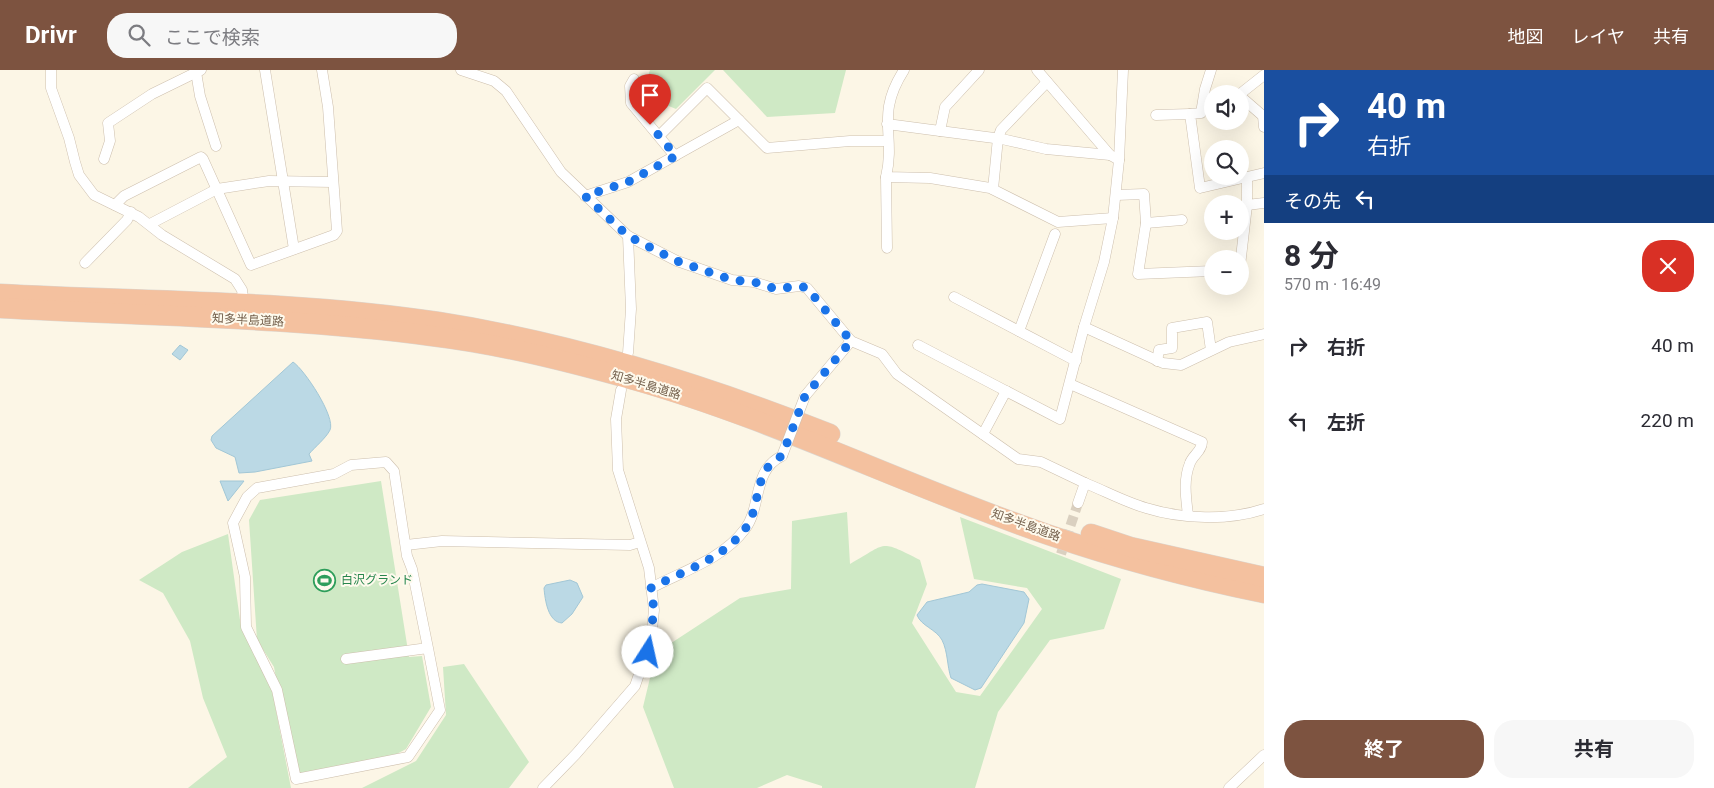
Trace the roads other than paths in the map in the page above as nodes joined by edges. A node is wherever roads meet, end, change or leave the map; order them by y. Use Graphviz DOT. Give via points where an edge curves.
graph roads {
  1 [pos="52,70"];
  2 [pos="265,70"];
  3 [pos="322,70"];
  4 [pos="461,70"];
  5 [pos="904,70"];
  6 [pos="979,70"];
  7 [pos="1037,70"];
  8 [pos="1114,70"];
  9 [pos="1211,70"];
  10 [pos="199,71"];
  11 [pos="1264,74"];
  12 [pos="1123,75"];
  13 [pos="634,79"];
  14 [pos="1047,82"];
  15 [pos="1249,87"];
  16 [pos="1249,103"];
  17 [pos="1204,112"];
  18 [pos="1201,113"];
  19 [pos="1190,114"];
  20 [pos="1156,115"];
  21 [pos="739,120"];
  22 [pos="887,124"];
  23 [pos="1264,127"];
  24 [pos="940,130"];
  25 [pos="659,136"];
  26 [pos="998,138"];
  27 [pos="887,141"];
  28 [pos="216,146"];
  29 [pos="676,156"];
  30 [pos="1114,158"];
  31 [pos="104,159"];
  32 [pos="1264,173"];
  33 [pos="886,177"];
  34 [pos="1249,177"];
  35 [pos="282,181"];
  36 [pos="333,182"];
  37 [pos="1213,185"];
  38 [pos="217,189"];
  39 [pos="993,189"];
  40 [pos="1116,195"];
  41 [pos="585,196"];
  42 [pos="1264,203"];
  43 [pos="1249,204"];
  44 [pos="115,205"];
  45 [pos="131,212"];
  46 [pos="1113,218"];
  47 [pos="1182,220"];
  48 [pos="1146,223"];
  49 [pos="150,224"];
  50 [pos="1055,234"];
  51 [pos="628,236"];
  52 [pos="887,248"];
  53 [pos="294,249"];
  54 [pos="85,263"];
  55 [pos="1204,270"];
  56 [pos="0,294"];
  57 [pos="954,297"];
  58 [pos="242,298"];
  59 [pos="0,308"];
  60 [pos="1084,327"];
  61 [pos="1019,331"];
  62 [pos="1264,334"];
  63 [pos="851,341"];
  64 [pos="918,345"];
  65 [pos="1211,350"];
  66 [pos="628,353"];
  67 [pos="1076,361"];
  68 [pos="1157,361"];
  69 [pos="1070,384"];
  70 [pos="621,390"];
  71 [pos="1006,391"];
  72 [pos="983,434"];
  73 [pos="1085,483"];
  74 [pos="1078,503"];
  75 [pos="1264,510"];
  76 [pos="1188,515"];
  77 [pos="640,542"];
  78 [pos="406,545"];
  79 [pos="1264,577"];
  80 [pos="651,588"];
  81 [pos="1264,593"];
  82 [pos="428,648"];
  83 [pos="346,659"];
  84 [pos="1264,755"];
  85 [pos="543,788"];
  86 [pos="1229,788"];
  1 -- 44 [label="street" via="51,88 79,175 94,195"];
  2 -- 35 [label="street"];
  3 -- 36 [label="street"];
  4 -- 41 [label="street" via="494,82 506,91 561,172"];
  5 -- 22 [label="street" via="892,88"];
  6 -- 24 [label="street" via="945,107"];
  7 -- 14 [label="street"];
  8 -- 12 [label="street"];
  9 -- 18 [label="street" via="1204,89"];
  10 -- 28 [label="street" via="200,96"];
  10 -- 31 [label="street" via="152,94 108,123 110,141"];
  11 -- 15 [label="street"];
  12 -- 30 [label="street"];
  13 -- 25 [label="street" via="630,86 631,103"];
  14 -- 26 [label="street" via="1001,130"];
  14 -- 30 [label="street"];
  16 -- 23 [label="street" via="1263,116"];
  17 -- 18 [label="street"];
  18 -- 19 [label="street"];
  19 -- 20 [label="street"];
  19 -- 37 [label="street" via="1200,188"];
  21 -- 25 [label="street" via="707,88"];
  21 -- 27 [label="street" via="767,148"];
  21 -- 29 [label="street"];
  22 -- 24 [label="street"];
  22 -- 27 [label="street"];
  24 -- 26 [label="street"];
  25 -- 29 [label="street"];
  26 -- 30 [label="street" via="1046,149"];
  26 -- 39 [label="street"];
  27 -- 33 [label="street"];
  29 -- 41 [label="street" via="628,182"];
  30 -- 40 [label="street"];
  32 -- 34 [label="street"];
  33 -- 39 [label="street" via="930,178"];
  33 -- 52 [label="street"];
  35 -- 36 [label="street"];
  35 -- 38 [label="street" via="269,180"];
  35 -- 53 [label="street"];
  36 -- 53 [label="street" via="337,232"];
  38 -- 44 [label="street" via="200,157 124,196"];
  38 -- 49 [label="street"];
  38 -- 53 [label="street" via="251,265"];
  39 -- 46 [label="street" via="1058,222"];
  40 -- 46 [label="street"];
  40 -- 48 [label="street" via="1144,194"];
  41 -- 51 [label="street"];
  42 -- 43 [label="street"];
  44 -- 45 [label="street"];
  45 -- 49 [label="street"];
  45 -- 54 [label="street"];
  46 -- 60 [label="street" via="1104,262"];
  47 -- 48 [label="street"];
  48 -- 55 [label="street" via="1138,274"];
  49 -- 58 [label="street" via="162,235 235,279 242,290"];
  50 -- 61 [label="street"];
  51 -- 63 [label="street" via="677,261 732,280 776,289 807,288"];
  51 -- 66 [label="street"];
  56 -- 79 [label="highway, 知多半島道路" via="346,312 437,322 533,339 637,366 732,397 1045,519 1130,547"];
  57 -- 61 [label="street"];
  59 -- 81 [label="highway, 知多半島道路" via="345,326 436,336 531,353 633,380 728,411 1046,534 1129,561"];
  60 -- 67 [label="street"];
  60 -- 68 [label="street"];
  61 -- 67 [label="street"];
  62 -- 65 [label="street"];
  63 -- 72 [label="street" via="882,354 897,374"];
  63 -- 80 [label="street, bridge" via="805,396 782,456 774,460 763,476 746,527 732,543 706,561"];
  64 -- 71 [label="street"];
  65 -- 68 [label="street" via="1182,365"];
  65 -- 68 [label="street" via="1207,322 1172,328 1172,348 1159,350"];
  67 -- 69 [label="street"];
  69 -- 71 [label="street" via="1060,419"];
  69 -- 76 [label="street" via="1202,442 1190,463 1184,488"];
  70 -- 77 [label="street" via="616,419 618,470"];
  71 -- 72 [label="street"];
  72 -- 73 [label="street" via="1018,459 1041,462"];
  73 -- 74 [label="street"];
  73 -- 76 [label="street" via="1146,508"];
  75 -- 76 [label="street" via="1231,516"];
  77 -- 78 [label="street" via="630,545 442,541"];
  77 -- 80 [label="street" via="649,568"];
  78 -- 82 [label="street"];
  78 -- 82 [label="street" via="394,471 380,460 351,465 334,474 257,488 247,497 233,523 245,577 246,627 277,690 296,779 408,757 440,710"];
  80 -- 85 [label="street" via="654,610 651,639 635,686 617,710"];
  82 -- 83 [label="street"];
  84 -- 86 [label="street"];
}
